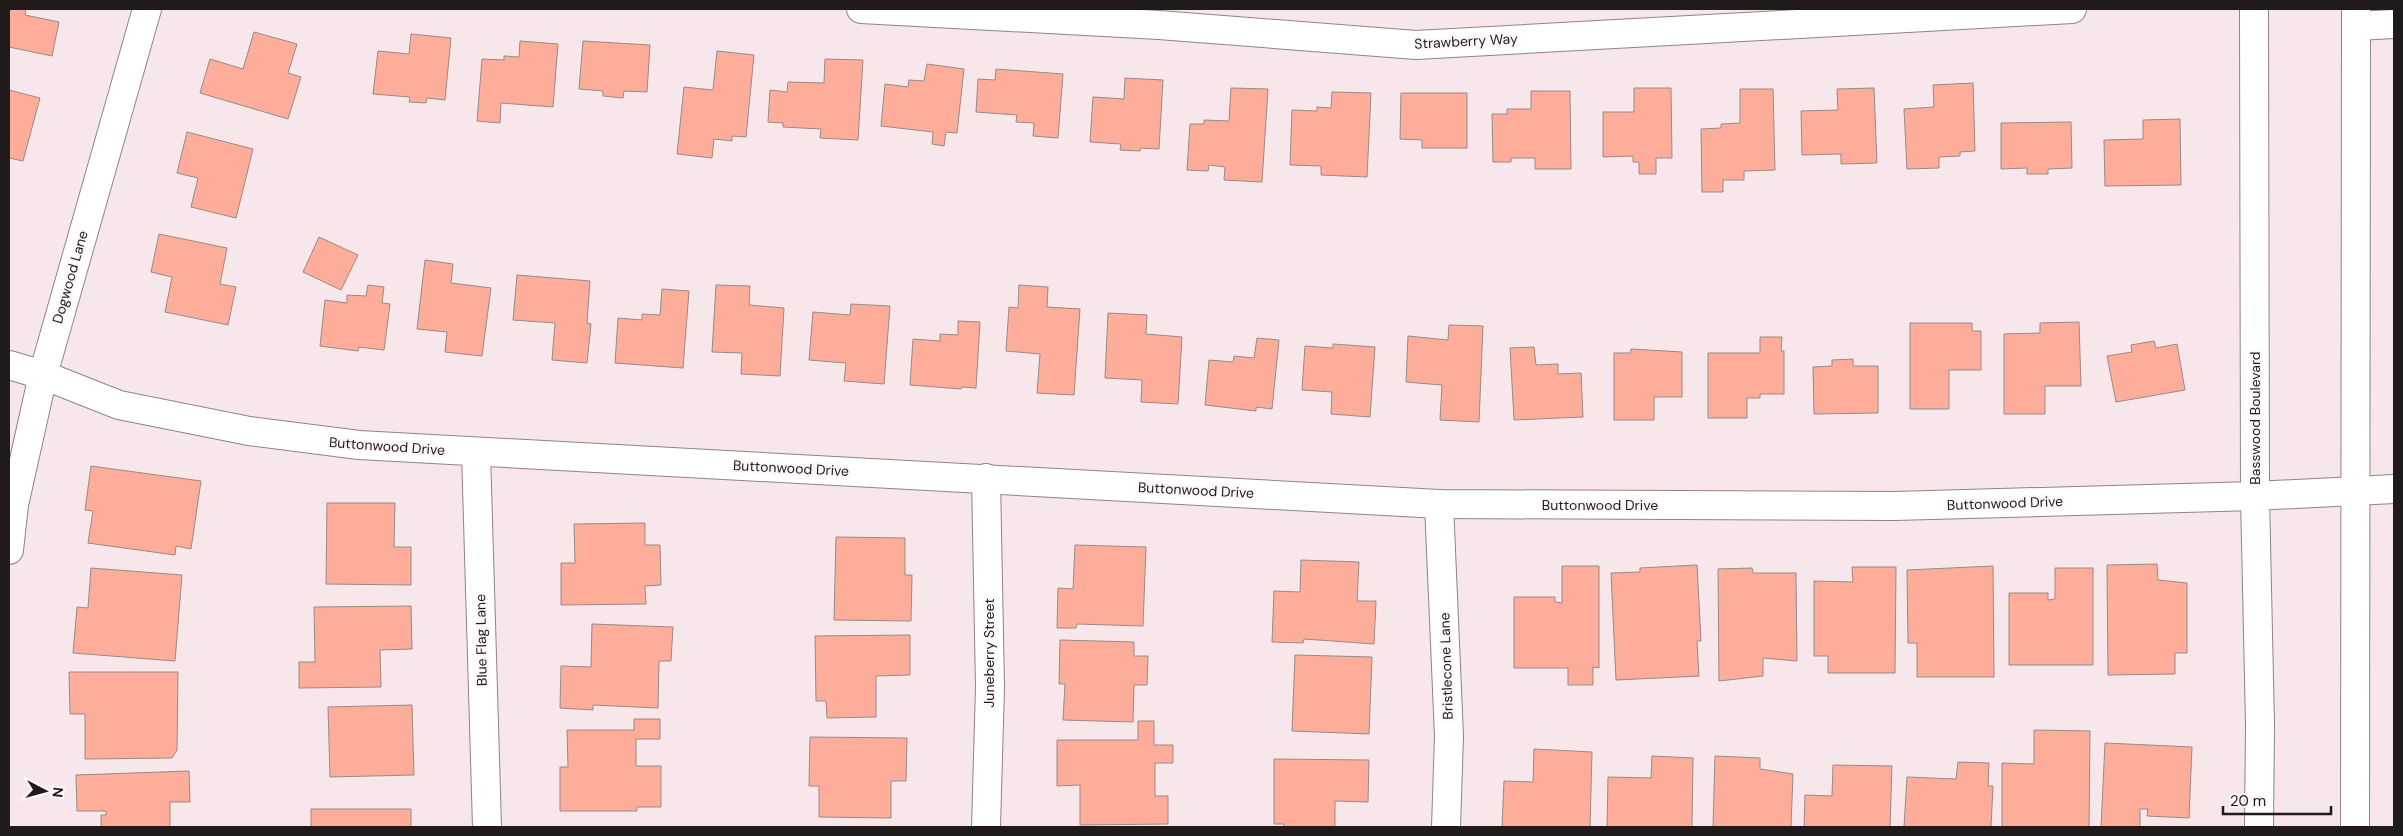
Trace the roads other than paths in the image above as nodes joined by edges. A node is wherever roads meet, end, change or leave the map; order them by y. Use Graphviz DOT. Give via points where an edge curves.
graph roads {
  1 [pos="147,9"];
  2 [pos="861,9"];
  3 [pos="2072,9"];
  4 [pos="2254,9"];
  5 [pos="1160,17"];
  6 [pos="2356,18"];
  7 [pos="2394,24"];
  8 [pos="9,365"];
  9 [pos="43,375"];
  10 [pos="476,452"];
  11 [pos="986,478"];
  12 [pos="2394,489"];
  13 [pos="2356,490"];
  14 [pos="2256,496"];
  15 [pos="1439,504"];
  16 [pos="9,550"];
  17 [pos="487,827"];
  18 [pos="986,827"];
  19 [pos="1446,827"];
  20 [pos="2259,827"];
  21 [pos="2355,827"];
  1 -- 9 [label="street, Dogwood Lane"];
  2 -- 5 [label="street, Strawberry Way"];
  3 -- 5 [label="street, Strawberry Way" via="1416,45"];
  4 -- 14 [label="street, Basswood Boulevard"];
  6 -- 7 [label="street"];
  6 -- 13 [label="street"];
  8 -- 9 [label="street, Buttonwood Drive"];
  9 -- 10 [label="street, Buttonwood Drive" via="119,406 249,431 359,445"];
  9 -- 16 [label="street, Dogwood Lane" via="14,505"];
  10 -- 11 [label="street, Buttonwood Drive"];
  10 -- 17 [label="street, Blue Flag Lane"];
  11 -- 15 [label="street, Buttonwood Drive"];
  11 -- 18 [label="street, Juneberry Street" via="990,687"];
  12 -- 13 [label="street, Buttonwood Drive"];
  13 -- 14 [label="street, Buttonwood Drive"];
  13 -- 21 [label="street"];
  14 -- 15 [label="street, Buttonwood Drive" via="1894,506"];
  14 -- 20 [label="street, Basswood Boulevard"];
  15 -- 19 [label="street, Bristlecone Lane" via="1449,736"];
}
